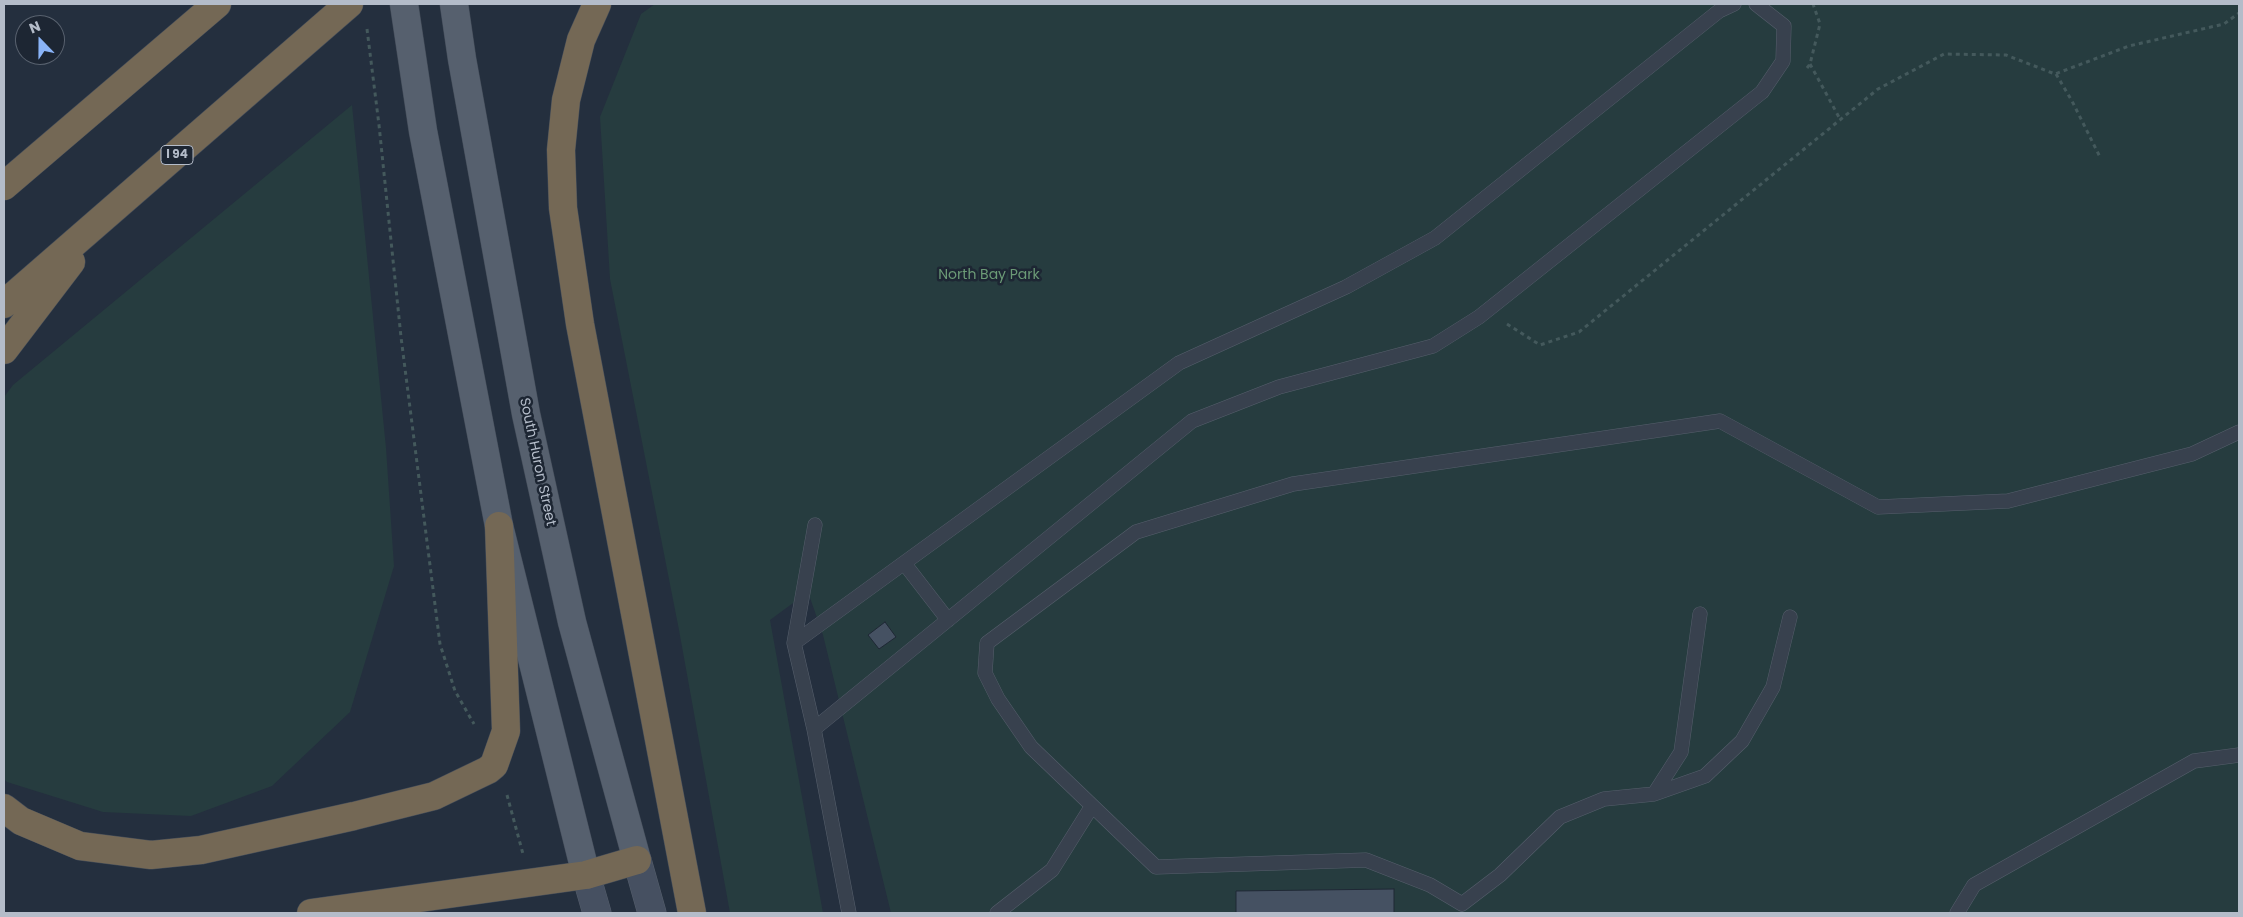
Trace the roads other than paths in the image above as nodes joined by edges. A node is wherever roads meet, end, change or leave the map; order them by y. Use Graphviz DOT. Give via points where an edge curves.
graph roads {
  1 [pos="216,4"];
  2 [pos="404,4"];
  3 [pos="454,4"];
  4 [pos="597,4"];
  5 [pos="1734,4"];
  6 [pos="1756,4"];
  7 [pos="358,13"];
  8 [pos="4,186"];
  9 [pos="103,219"];
  10 [pos="4,304"];
  11 [pos="4,350"];
  12 [pos="2239,432"];
  13 [pos="815,524"];
  14 [pos="499,526"];
  15 [pos="904,564"];
  16 [pos="1700,614"];
  17 [pos="1790,617"];
  18 [pos="948,620"];
  19 [pos="794,643"];
  20 [pos="814,729"];
  21 [pos="2239,755"];
  22 [pos="1654,794"];
  23 [pos="1092,806"];
  24 [pos="4,808"];
  25 [pos="637,860"];
  26 [pos="586,875"];
  27 [pos="310,913"];
  28 [pos="596,913"];
  29 [pos="652,913"];
  30 [pos="692,913"];
  31 [pos="849,913"];
  32 [pos="997,913"];
  33 [pos="1957,913"];
  1 -- 8 [label="highway"];
  2 -- 14 [label="main road" via="417,96"];
  3 -- 25 [label="main road, South Huron Street" via="526,414 572,622"];
  4 -- 30 [label="highway" via="581,40 566,100 561,150 563,208 580,324"];
  5 -- 15 [label="lane" via="1711,17 1435,238 1346,286 1179,363"];
  6 -- 18 [label="lane" via="1784,26 1783,60 1762,92 1479,317 1432,346 1279,387 1192,421"];
  7 -- 9 [label="highway, I 94"];
  9 -- 10 [label="highway, I 94"];
  9 -- 11 [label="highway"];
  12 -- 23 [label="lane" via="2192,454 2008,501 1878,507 1720,421 1293,484 1136,532 987,643 985,673 998,699 1031,747"];
  13 -- 19 [label="lane"];
  14 -- 24 [label="highway" via="506,731 494,764 488,770 434,796 201,850 151,855 80,846 21,821"];
  14 -- 26 [label="main road"];
  15 -- 18 [label="lane"];
  15 -- 19 [label="lane"];
  16 -- 22 [label="lane" via="1681,752"];
  17 -- 22 [label="lane" via="1773,687 1742,742 1705,776"];
  18 -- 20 [label="lane"];
  19 -- 20 [label="lane"];
  20 -- 31 [label="lane"];
  21 -- 33 [label="lane" via="2194,761 1974,885"];
  22 -- 23 [label="lane" via="1604,799 1560,816 1500,875 1462,904 1430,885 1366,860 1156,866"];
  23 -- 32 [label="lane" via="1052,870"];
  25 -- 26 [label="highway"];
  25 -- 29 [label="main road, South Huron Street"];
  26 -- 27 [label="highway"];
  26 -- 28 [label="main road"];
}
